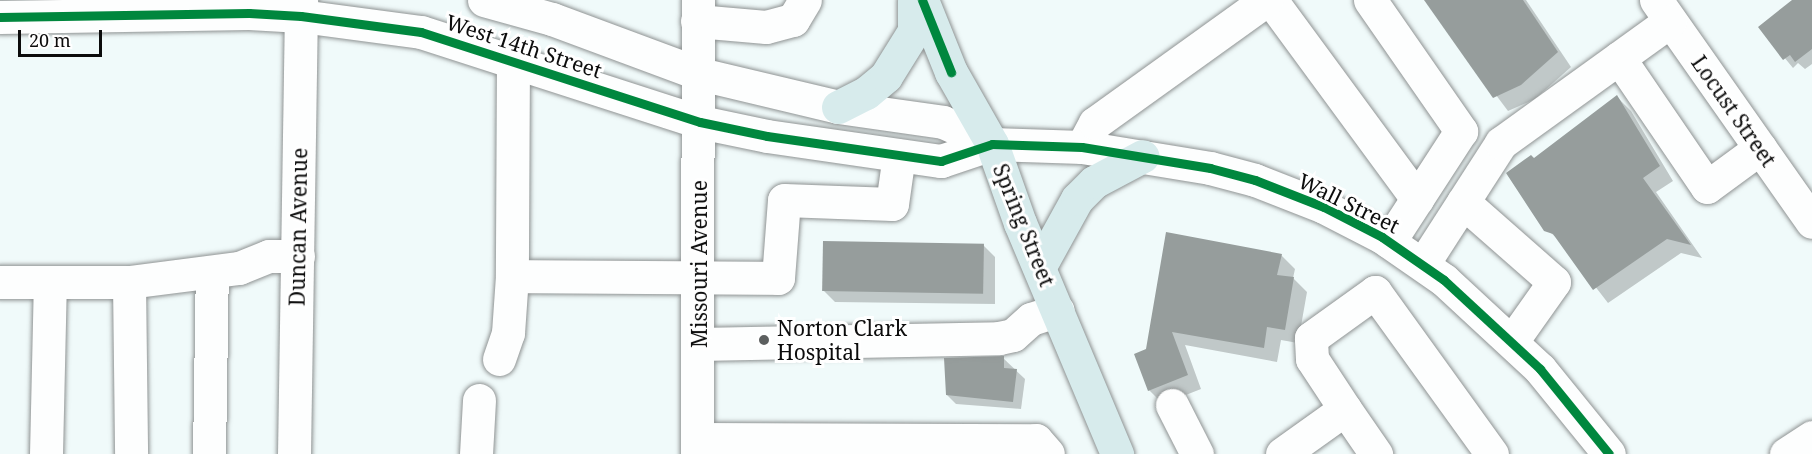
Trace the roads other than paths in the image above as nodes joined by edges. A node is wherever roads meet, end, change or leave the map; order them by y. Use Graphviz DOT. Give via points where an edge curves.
graph roads {
  1 [pos="485,0"];
  2 [pos="805,0"];
  3 [pos="1266,0"];
  4 [pos="1270,0"];
  5 [pos="1370,0"];
  6 [pos="925,1"];
  7 [pos="301,8"];
  8 [pos="1670,9"];
  9 [pos="698,10"];
  10 [pos="0,16"];
  11 [pos="1619,58"];
  12 [pos="513,59"];
  13 [pos="700,74"];
  14 [pos="838,107"];
  15 [pos="700,122"];
  16 [pos="992,144"];
  17 [pos="1082,147"];
  18 [pos="1760,148"];
  19 [pos="899,155"];
  20 [pos="1143,156"];
  21 [pos="1417,200"];
  22 [pos="1463,202"];
  23 [pos="1812,222"];
  24 [pos="1406,253"];
  25 [pos="298,256"];
  26 [pos="1040,266"];
  27 [pos="212,272"];
  28 [pos="512,276"];
  29 [pos="699,280"];
  30 [pos="0,282"];
  31 [pos="50,282"];
  32 [pos="129,282"];
  33 [pos="1375,292"];
  34 [pos="1058,310"];
  35 [pos="1513,340"];
  36 [pos="698,344"];
  37 [pos="499,359"];
  38 [pos="479,400"];
  39 [pos="1172,405"];
  40 [pos="1345,409"];
  41 [pos="1812,437"];
  42 [pos="697,446"];
  43 [pos="1042,447"];
  44 [pos="46,454"];
  45 [pos="130,454"];
  46 [pos="209,454"];
  47 [pos="294,454"];
  48 [pos="476,454"];
  49 [pos="1117,454"];
  50 [pos="1197,454"];
  51 [pos="1282,454"];
  52 [pos="1376,454"];
  53 [pos="1492,454"];
  54 [pos="1609,454"];
  55 [pos="1786,454"];
  1 -- 13 [label="street, West 14th Street" via="552,19"];
  2 -- 9 [label="street" via="793,20 766,27"];
  3 -- 17 [label="street" via="1100,119"];
  4 -- 21 [label="street"];
  5 -- 21 [label="street" via="1461,131"];
  6 -- 14 [label="main road" via="914,31 886,76 866,93"];
  6 -- 16 [label="main road, Spring Street" via="951,72"];
  7 -- 10 [label="street, West 14th Street" via="249,13"];
  7 -- 12 [label="street, West 14th Street" via="421,32"];
  7 -- 25 [label="street, Duncan Avenue"];
  8 -- 11 [label="street"];
  8 -- 18 [label="street, Locust Street"];
  9 -- 13 [label="street, Missouri Avenue"];
  11 -- 18 [label="street" via="1707,187"];
  11 -- 22 [label="street" via="1501,143"];
  12 -- 15 [label="street, West 14th Street"];
  12 -- 28 [label="street"];
  13 -- 14 [label="street, West 14th Street"];
  13 -- 15 [label="street, Missouri Avenue"];
  14 -- 16 [label="street, West 14th Street" via="944,122"];
  15 -- 19 [label="street, West 14th Street"];
  15 -- 29 [label="street, Missouri Avenue"];
  16 -- 17 [label="street, Wall Street"];
  16 -- 19 [label="street, West 14th Street" via="941,161"];
  16 -- 26 [label="main road, Spring Street"];
  17 -- 20 [label="street, Wall Street"];
  18 -- 23 [label="street, Locust Street"];
  19 -- 29 [label="street" via="892,204 784,200 778,278"];
  20 -- 24 [label="street, Wall Street" via="1255,180 1324,207"];
  20 -- 26 [label="main road" via="1094,182 1077,199"];
  21 -- 24 [label="street"];
  22 -- 24 [label="street"];
  22 -- 35 [label="street" via="1554,282"];
  24 -- 33 [label="street"];
  24 -- 35 [label="street, Wall Street"];
  25 -- 27 [label="street" via="269,256 239,268"];
  25 -- 47 [label="street, Duncan Avenue"];
  26 -- 34 [label="main road, Spring Street"];
  27 -- 32 [label="street"];
  27 -- 46 [label="street"];
  28 -- 29 [label="street"];
  28 -- 37 [label="street" via="508,333"];
  29 -- 36 [label="street, Missouri Avenue"];
  30 -- 31 [label="street"];
  31 -- 32 [label="street"];
  31 -- 44 [label="street"];
  32 -- 45 [label="street"];
  33 -- 40 [label="street" via="1311,338 1312,359"];
  33 -- 53 [label="street"];
  34 -- 36 [label="street" via="1031,319 1013,335 999,338"];
  34 -- 49 [label="main road, Spring Street"];
  35 -- 54 [label="street, Wall Street" via="1568,400"];
  36 -- 42 [label="street, Missouri Avenue"];
  38 -- 48 [label="street"];
  39 -- 50 [label="street"];
  40 -- 51 [label="street"];
  40 -- 52 [label="street"];
  41 -- 55 [label="street"];
  42 -- 43 [label="street"];
}
